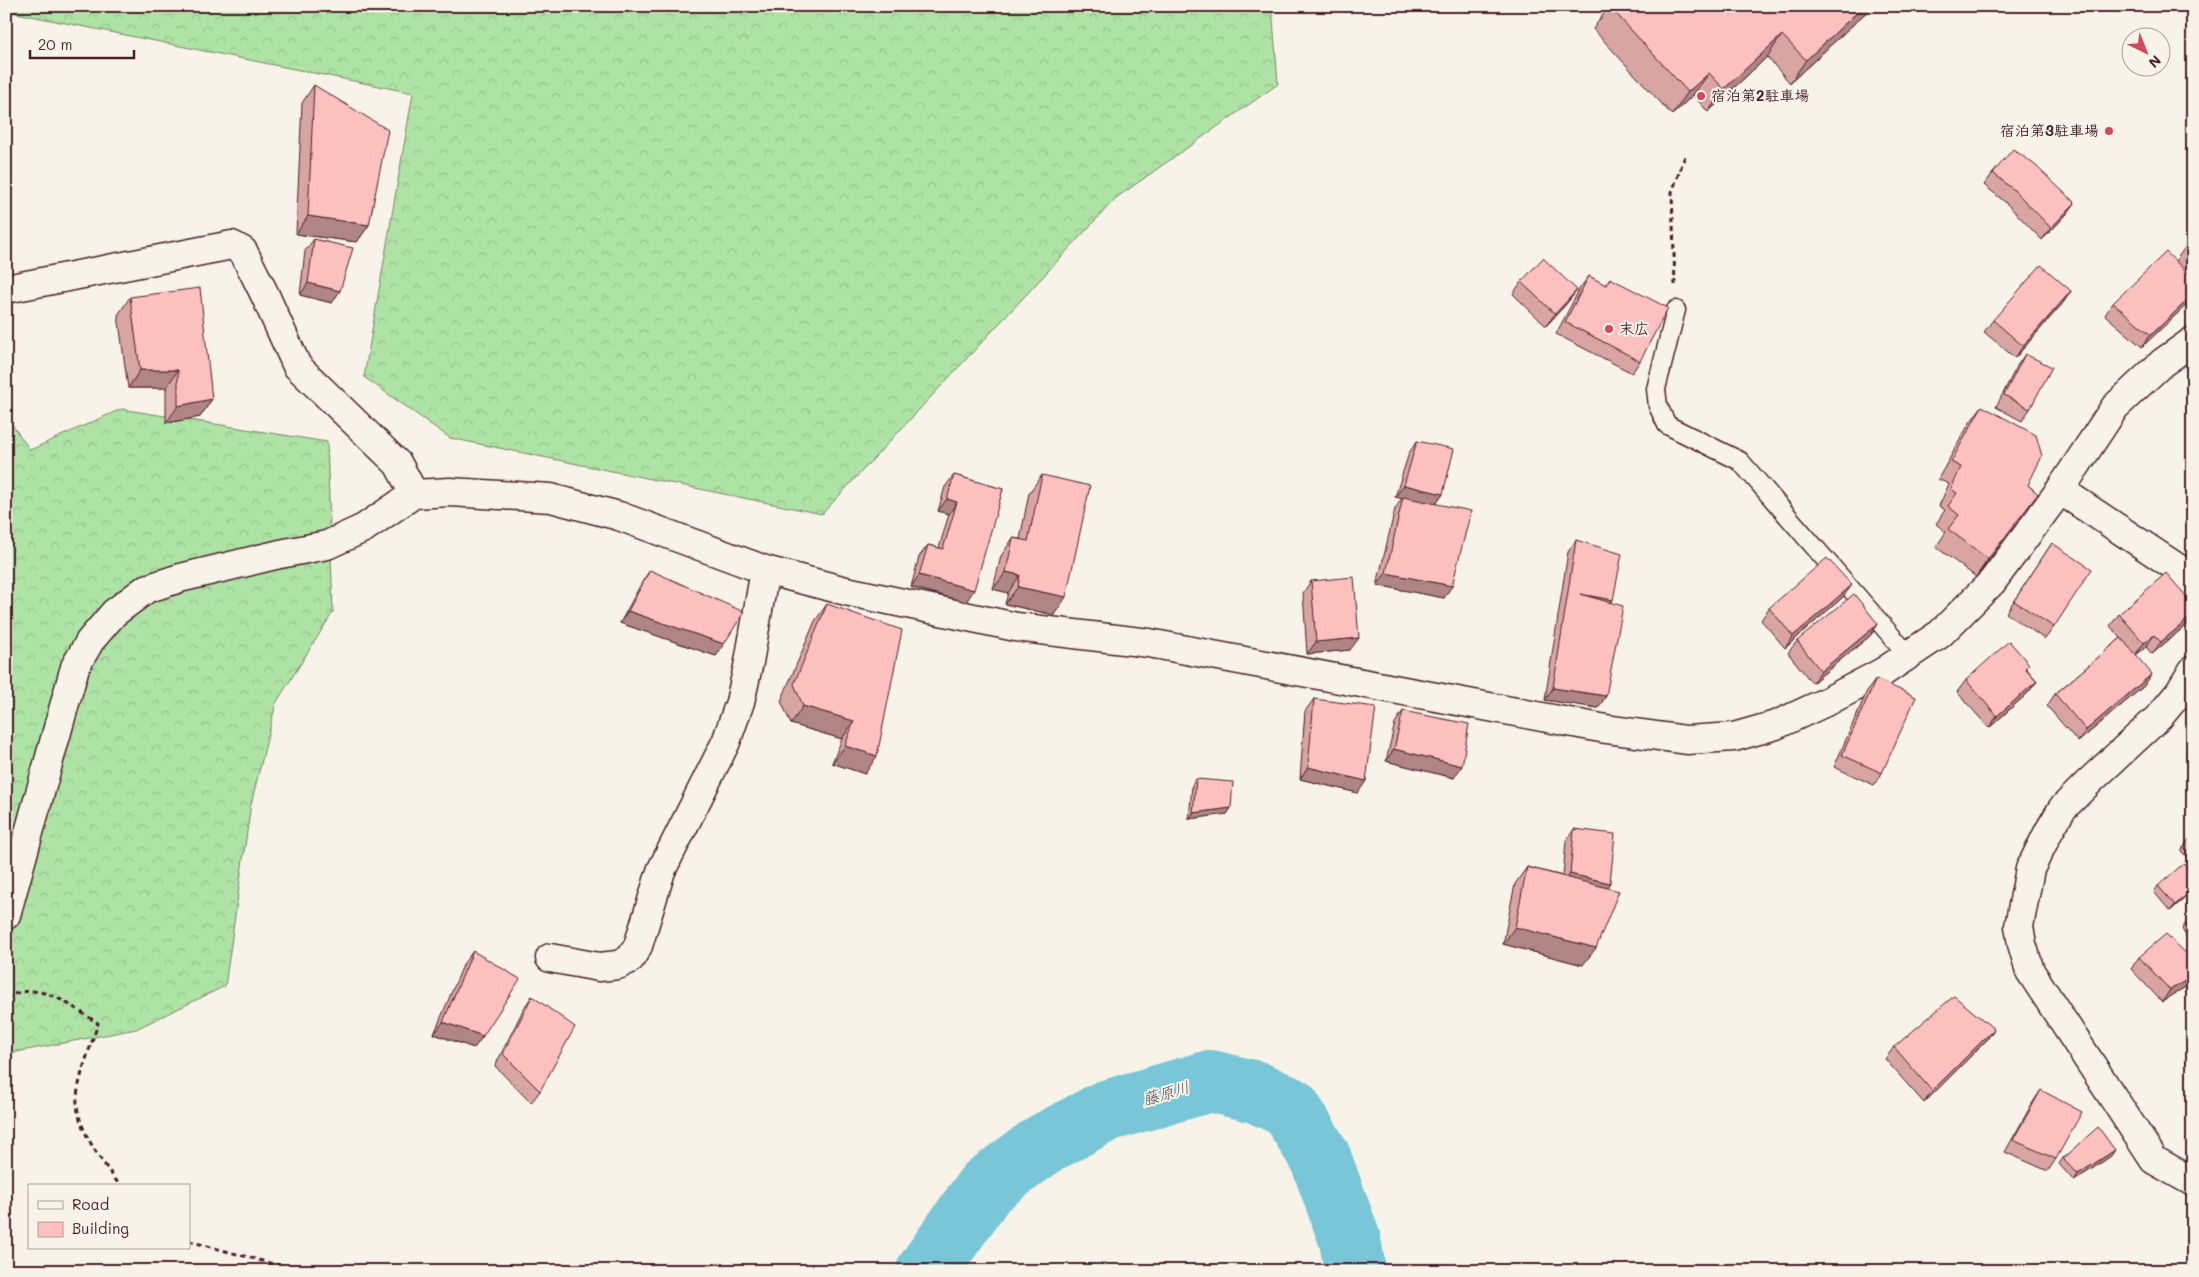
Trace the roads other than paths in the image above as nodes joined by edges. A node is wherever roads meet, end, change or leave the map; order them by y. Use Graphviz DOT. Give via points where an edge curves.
graph roads {
  1 [pos="6,289"];
  2 [pos="1676,310"];
  3 [pos="2193,341"];
  4 [pos="2060,490"];
  5 [pos="414,494"];
  6 [pos="765,570"];
  7 [pos="2193,592"];
  8 [pos="1908,655"];
  9 [pos="2193,670"];
  10 [pos="6,915"];
  11 [pos="550,958"];
  12 [pos="2193,1182"];
  1 -- 5 [label="street" via="232,245 243,251 297,366 398,464"];
  2 -- 8 [label="lane" via="1656,389 1658,406 1667,425 1740,461"];
  3 -- 4 [label="street" via="2162,363 2115,407"];
  4 -- 7 [label="street" via="2178,569"];
  4 -- 8 [label="street" via="1992,582 1940,634"];
  5 -- 6 [label="street" via="450,492 551,498 618,516"];
  5 -- 10 [label="street" via="364,528 327,545 180,578 146,589 114,613 90,641 76,667"];
  6 -- 8 [label="street" via="846,591 1016,627 1149,643 1606,729 1687,740 1734,738 1776,725 1883,672"];
  6 -- 11 [label="street" via="740,702 726,742 660,871 638,946 630,959 618,965 599,967"];
  9 -- 12 [label="street" via="2180,693 2159,717 2062,809 2030,869 2019,926 2030,971 2154,1160"];
}
